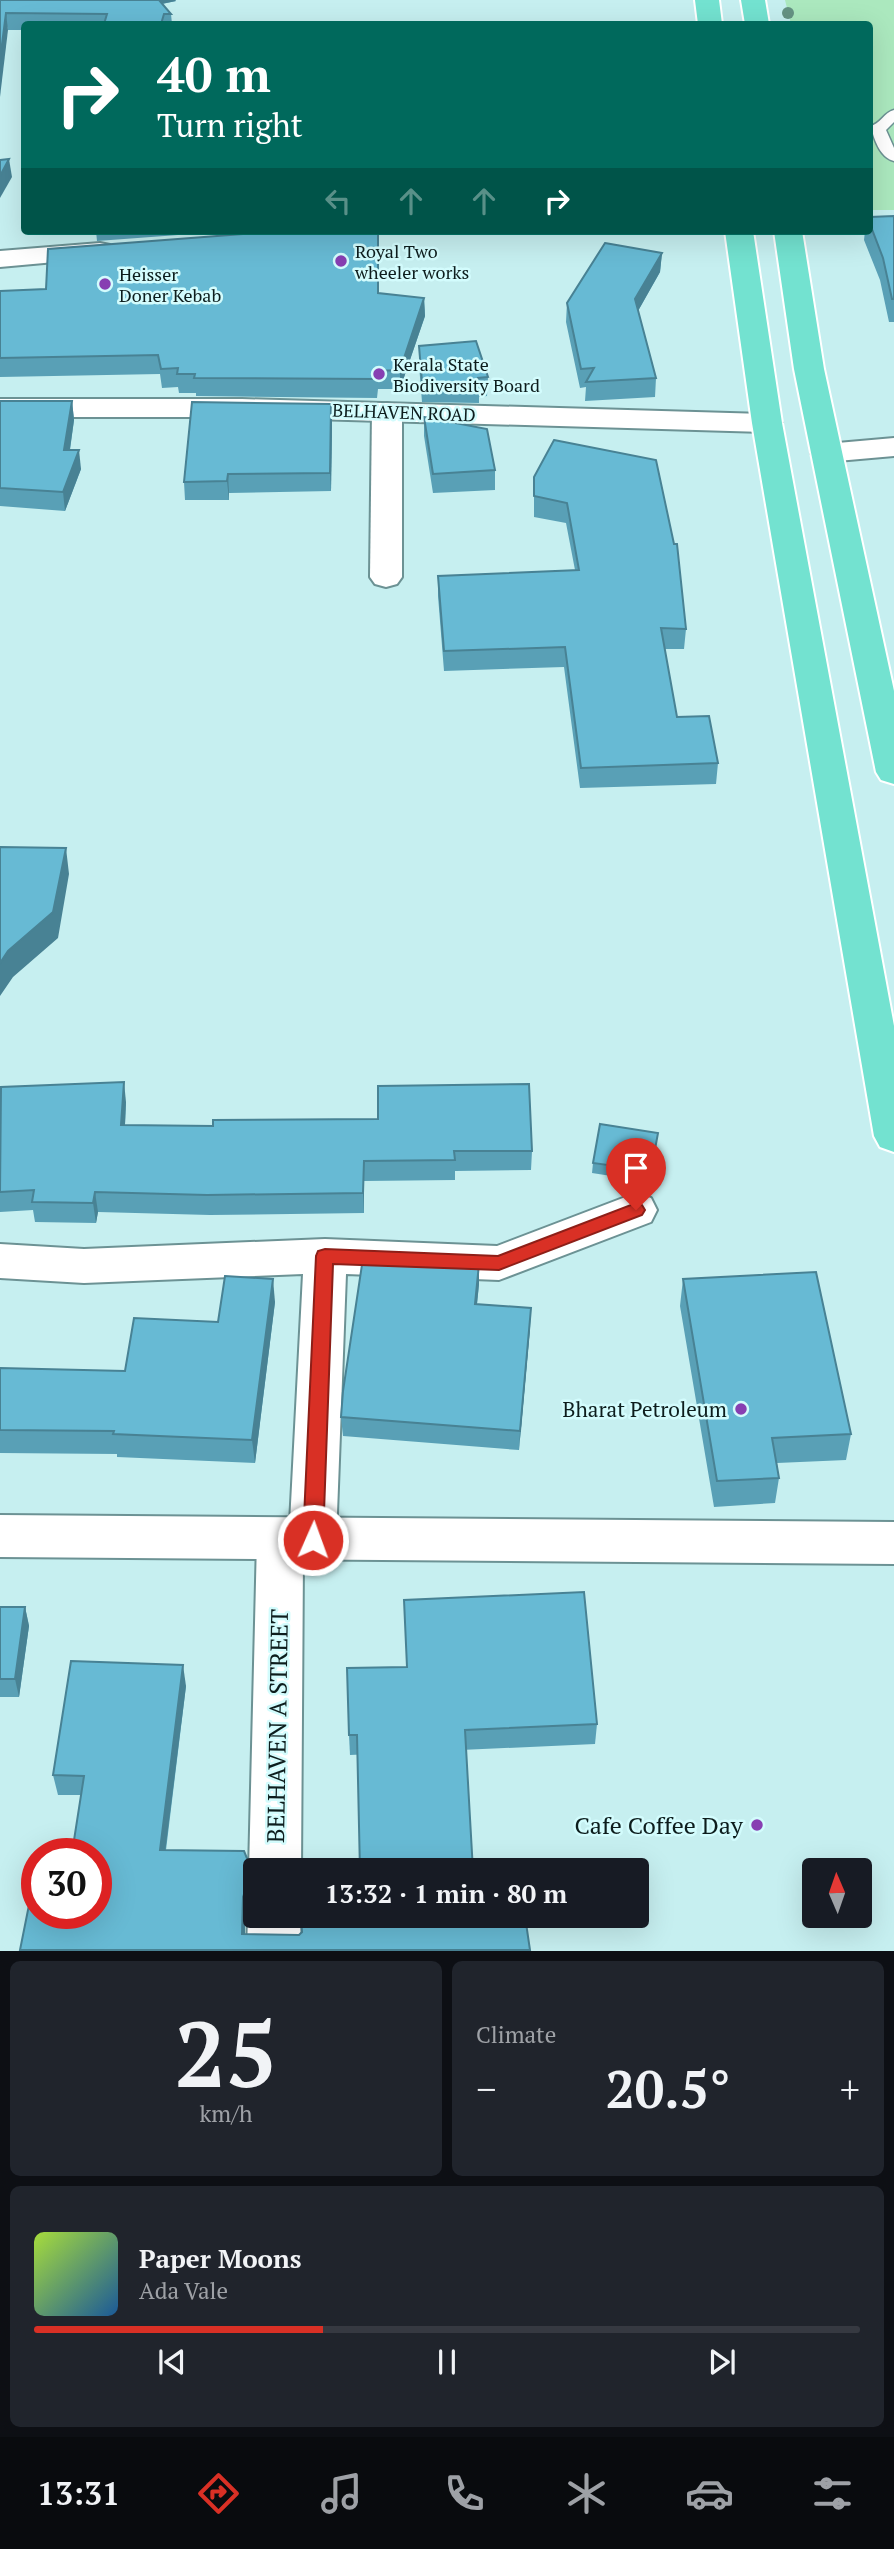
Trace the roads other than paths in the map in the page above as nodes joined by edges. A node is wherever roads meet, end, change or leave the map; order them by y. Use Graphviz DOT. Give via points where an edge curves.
graph roads {
  1 [pos="707,0"];
  2 [pos="753,0"];
  3 [pos="710,21"];
  4 [pos="756,21"];
  5 [pos="894,114"];
  6 [pos="874,129"];
  7 [pos="873,153"];
  8 [pos="891,155"];
  9 [pos="740,235"];
  10 [pos="789,235"];
  11 [pos="122,250"];
  12 [pos="0,258"];
  13 [pos="0,408"];
  14 [pos="387,412"];
  15 [pos="767,423"];
  16 [pos="894,447"];
  17 [pos="827,453"];
  18 [pos="386,578"];
  19 [pos="894,772"];
  20 [pos="894,1136"];
  21 [pos="636,1210"];
  22 [pos="325,1256"];
  23 [pos="0,1261"];
  24 [pos="0,1536"];
  25 [pos="297,1540"];
  26 [pos="894,1543"];
  27 [pos="276,1858"];
  28 [pos="274,1928"];
  29 [pos="274,1951"];
  1 -- 3 [label="main road"];
  2 -- 4 [label="main road"];
  5 -- 6 [label="lane"];
  6 -- 8 [label="lane"];
  7 -- 8 [label="lane"];
  9 -- 15 [label="main road"];
  10 -- 17 [label="main road"];
  11 -- 12 [label="street"];
  13 -- 14 [label="street, BELHAVEN ROAD"];
  14 -- 15 [label="street, BELHAVEN ROAD"];
  14 -- 18 [label="street"];
  15 -- 20 [label="main road"];
  16 -- 17 [label="street"];
  17 -- 19 [label="main road"];
  21 -- 22 [label="street" via="499,1263"];
  22 -- 23 [label="street" via="84,1266"];
  22 -- 25 [label="street, BELHAVEN A STREET"];
  24 -- 25 [label="street"];
  25 -- 26 [label="street"];
  25 -- 27 [label="street, BELHAVEN A STREET"];
  28 -- 29 [label="street"];
}
